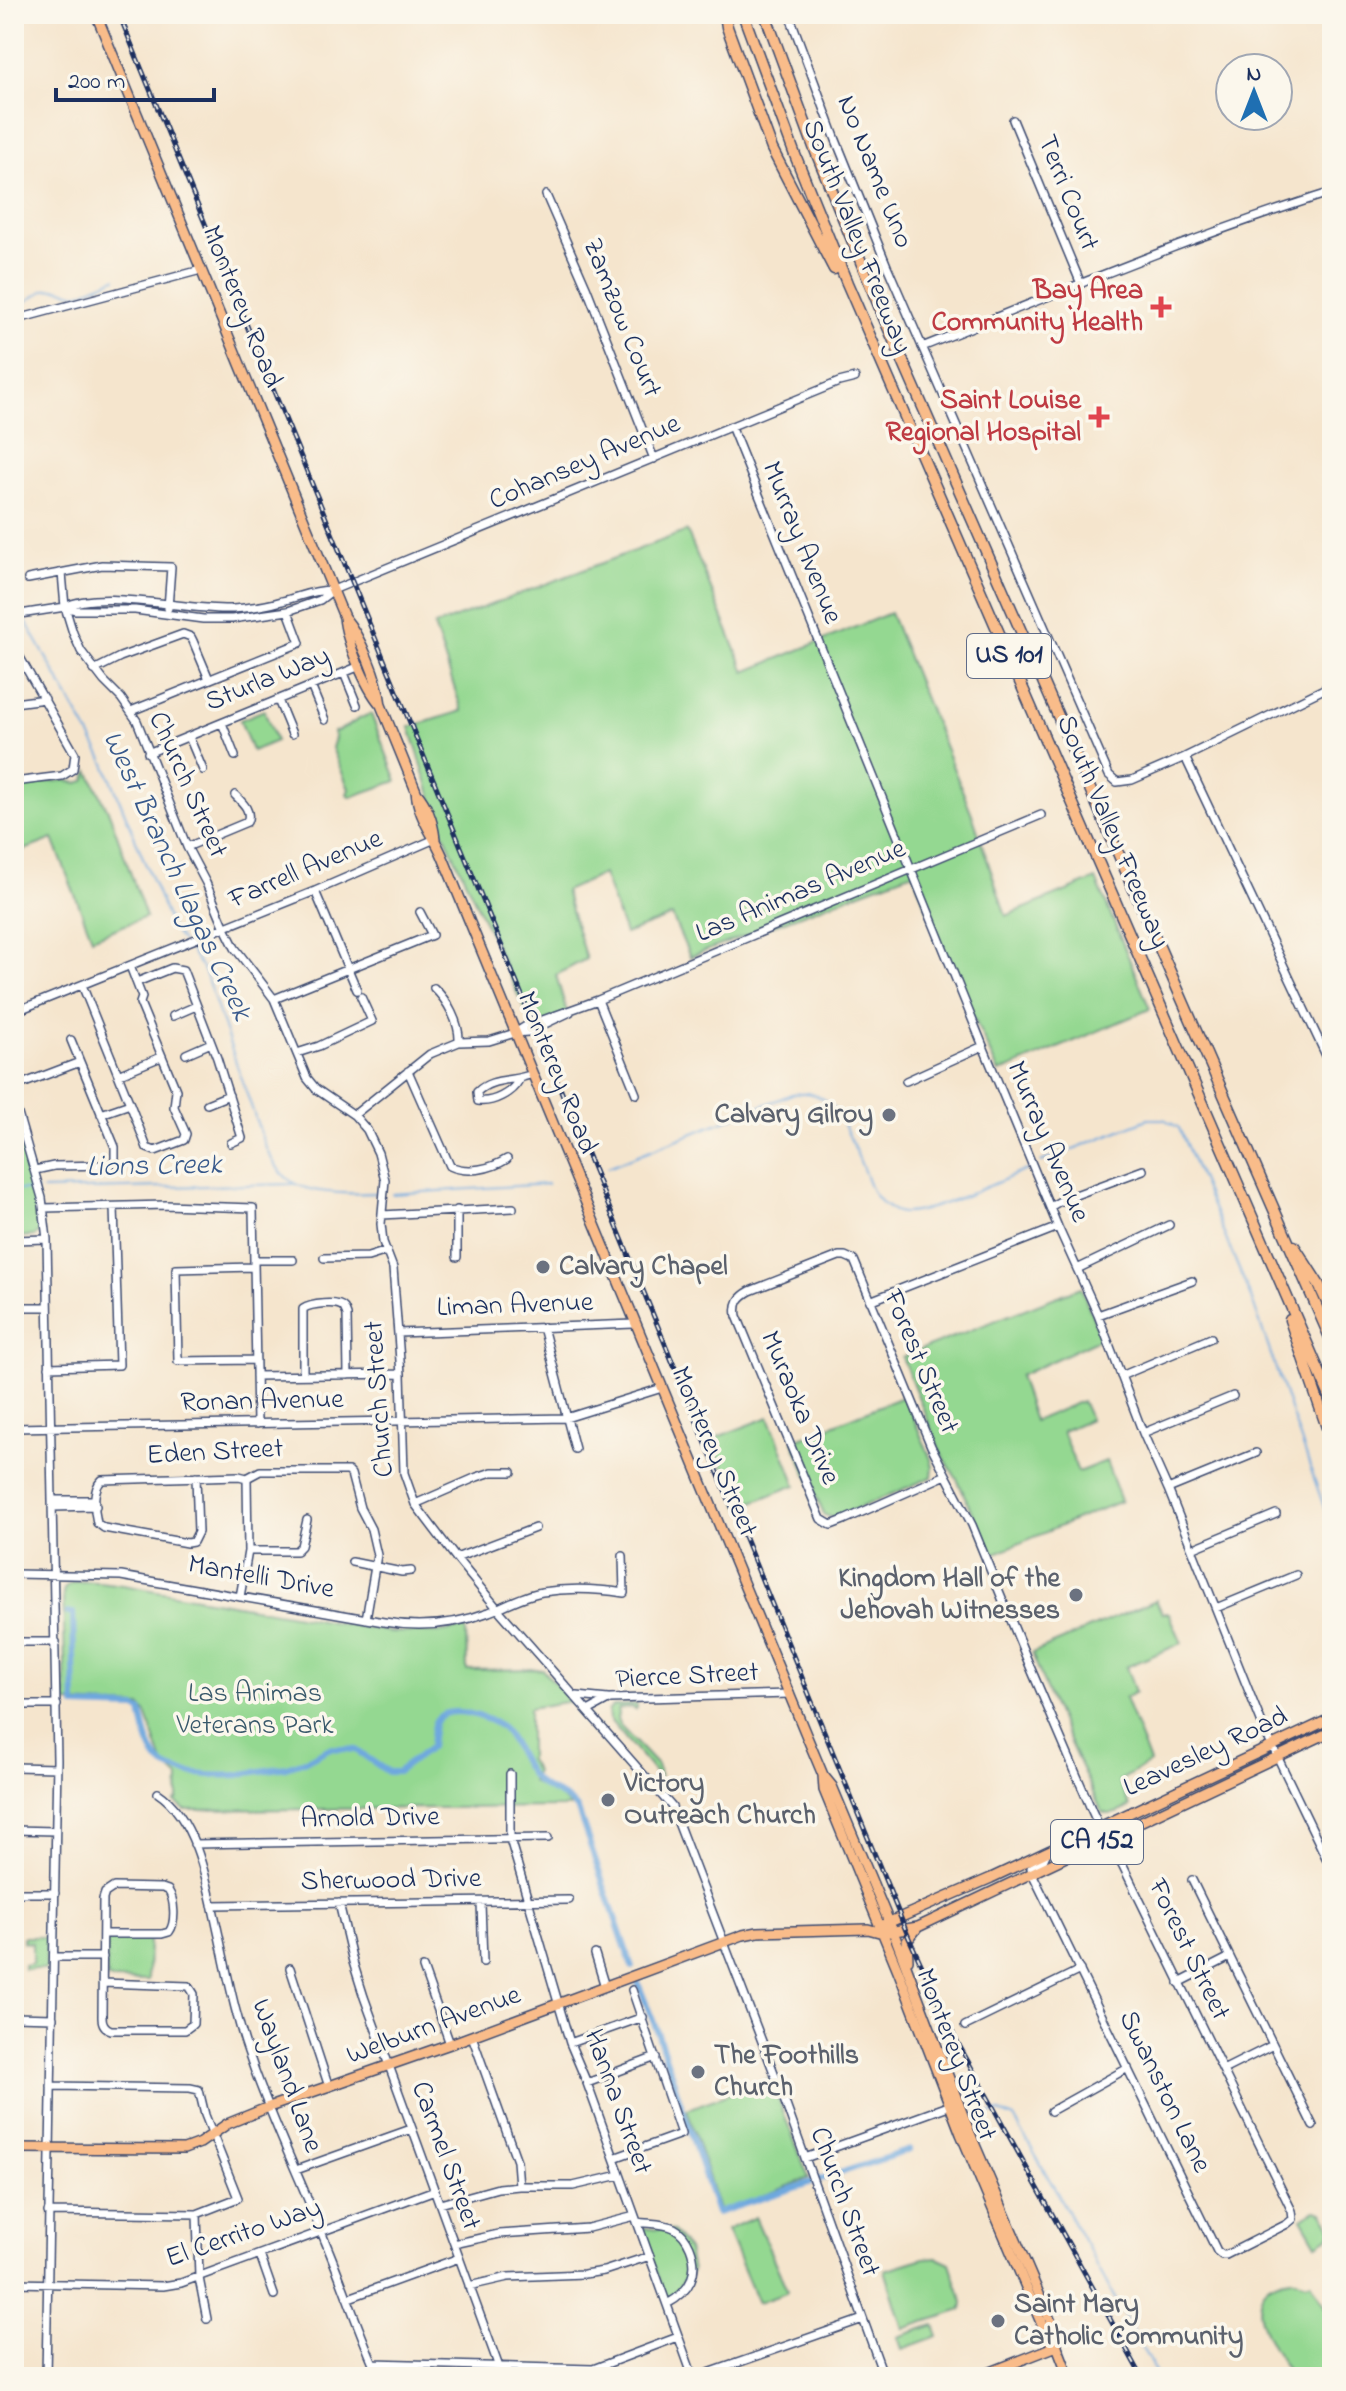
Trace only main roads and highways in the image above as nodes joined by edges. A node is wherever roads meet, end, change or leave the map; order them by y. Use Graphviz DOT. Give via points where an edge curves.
graph roads {
  1 [pos="96,14"];
  2 [pos="725,14"];
  3 [pos="743,14"];
  4 [pos="765,14"];
  5 [pos="883,366"];
  6 [pos="344,617"];
  7 [pos="381,705"];
  8 [pos="1274,1213"];
  9 [pos="1286,1294"];
  10 [pos="1332,1313"];
  11 [pos="634,1324"];
  12 [pos="1332,1342"];
  13 [pos="1332,1401"];
  14 [pos="1332,1442"];
  15 [pos="1332,1718"];
  16 [pos="1332,1731"];
  17 [pos="918,1927"];
  18 [pos="887,1928"];
  19 [pos="910,1975"];
  20 [pos="954,2104"];
  21 [pos="14,2148"];
  22 [pos="1057,2346"];
  23 [pos="979,2377"];
  24 [pos="1069,2377"];
  1 -- 6 [label="main road, Monterey Road"];
  2 -- 5 [label="highway" via="772,149"];
  3 -- 5 [label="highway, South Valley Freeway / US 101" via="817,211"];
  4 -- 8 [label="highway, South Valley Freeway / US 101" via="878,304"];
  5 -- 9 [label="highway, South Valley Freeway / US 101"];
  6 -- 7 [label="main road, Monterey Road" via="353,627"];
  6 -- 7 [label="main road, Monterey Road" via="371,694"];
  7 -- 11 [label="main road, Monterey Road" via="434,824 435,839"];
  8 -- 10 [label="highway"];
  8 -- 12 [label="highway, South Valley Freeway / US 101"];
  9 -- 13 [label="highway, South Valley Freeway / US 101"];
  9 -- 14 [label="highway"];
  11 -- 18 [label="main road, Monterey Street" via="790,1694 823,1775 824,1790"];
  15 -- 18 [label="main road, Leavesley Road / CA 152"];
  16 -- 17 [label="main road, Leavesley Road / CA 152"];
  17 -- 18 [label="main road, Leavesley Road"];
  17 -- 19 [label="main road" via="907,1945"];
  18 -- 19 [label="main road, Monterey Street"];
  18 -- 20 [label="main road, Monterey Street"];
  18 -- 21 [label="main road, Welburn Avenue" via="758,1932 725,1942 269,2107 227,2124 194,2146"];
  19 -- 20 [label="main road, Monterey Street"];
  20 -- 22 [label="main road, Monterey Street"];
  22 -- 23 [label="main road"];
  22 -- 24 [label="main road, Monterey Street"];
}
